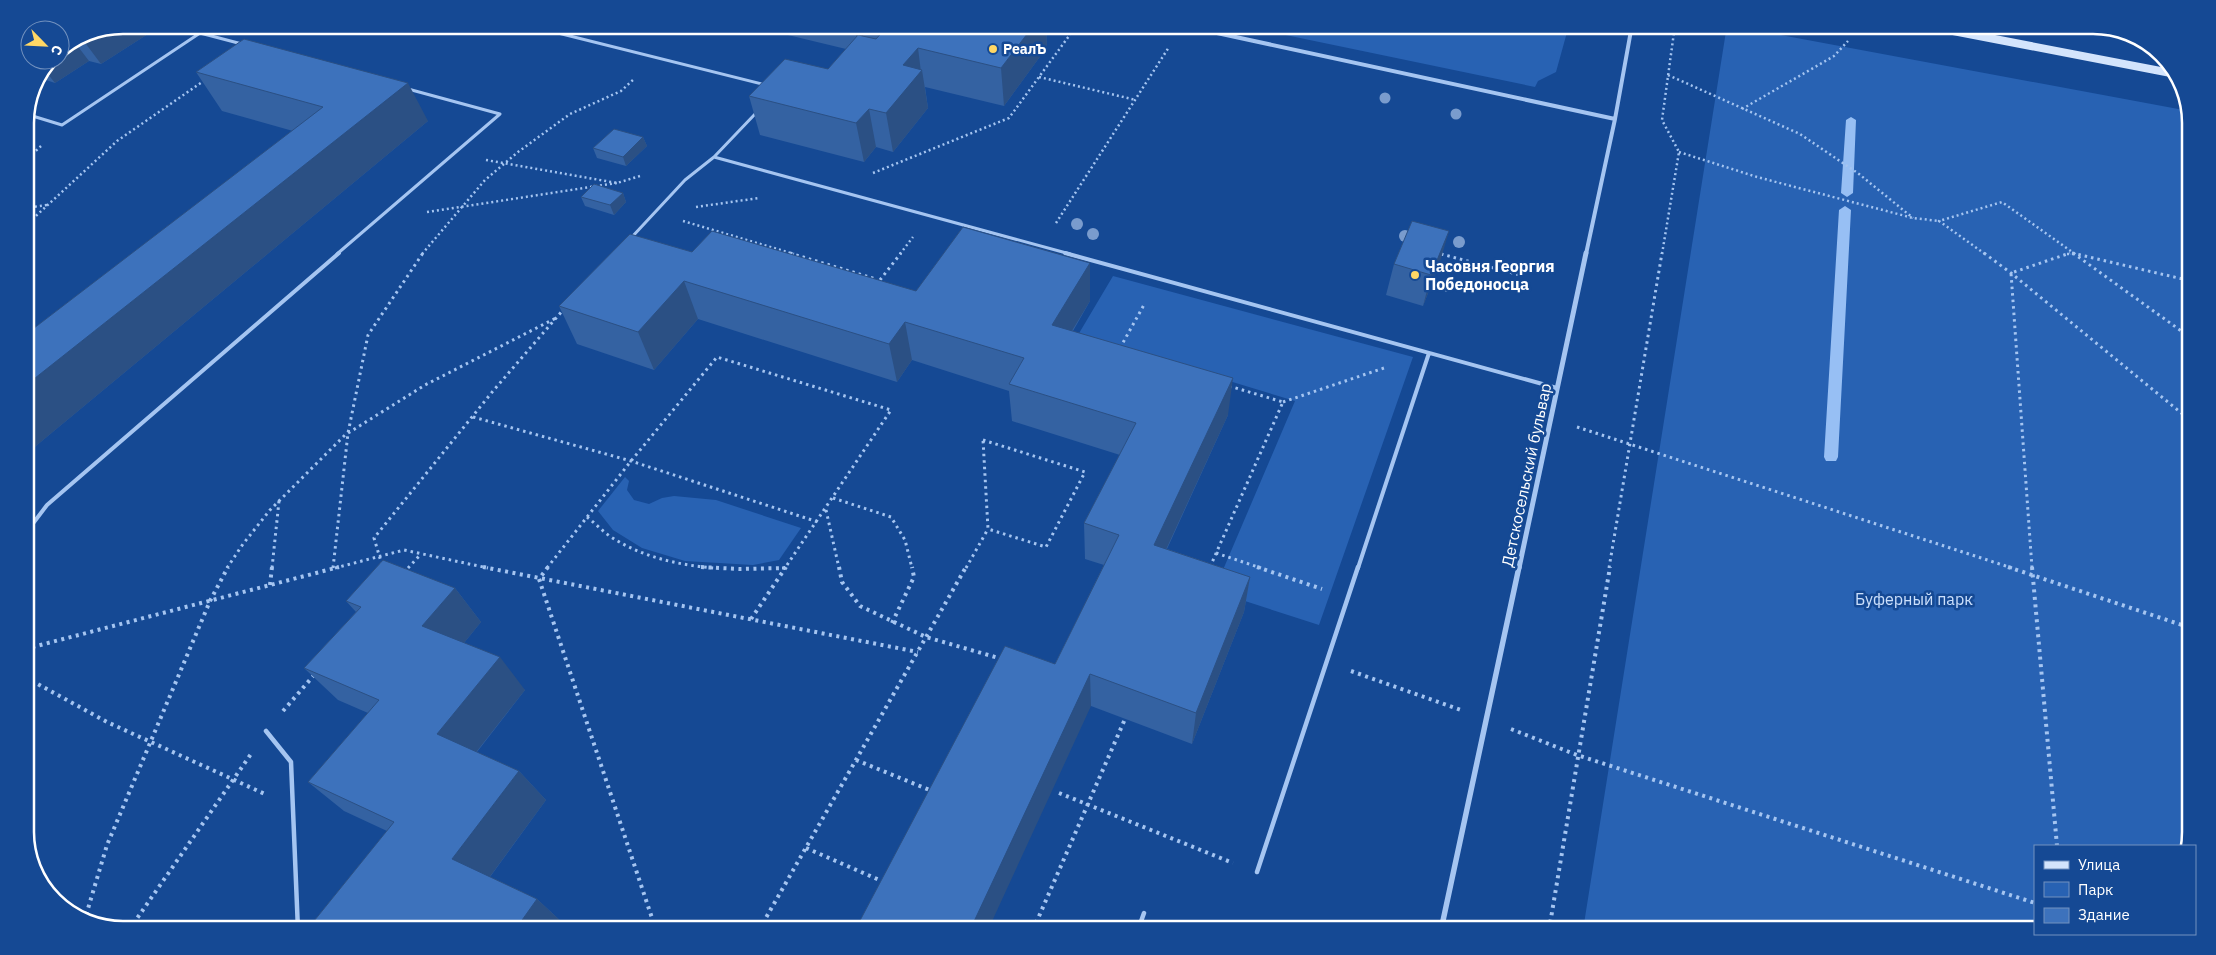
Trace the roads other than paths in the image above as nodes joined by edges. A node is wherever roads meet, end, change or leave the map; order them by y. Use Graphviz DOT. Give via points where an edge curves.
graph roads {
  1 [pos="198,34"];
  2 [pos="204,34"];
  3 [pos="562,34"];
  4 [pos="1222,34"];
  5 [pos="1630,34"];
  6 [pos="1969,34"];
  7 [pos="244,45"];
  8 [pos="2166,72"];
  9 [pos="405,88"];
  10 [pos="772,89"];
  11 [pos="762,107"];
  12 [pos="34,116"];
  13 [pos="1615,118"];
  14 [pos="714,156"];
  15 [pos="629,241"];
  16 [pos="1429,353"];
  17 [pos="1557,388"];
  18 [pos="34,522"];
  19 [pos="266,731"];
  20 [pos="1257,872"];
  21 [pos="1144,913"];
  22 [pos="298,921"];
  23 [pos="1141,921"];
  24 [pos="1443,921"];
  1 -- 12 [label="lane" via="62,125"];
  2 -- 7 [label="lane"];
  3 -- 10 [label="lane" via="762,82"];
  4 -- 13 [label="street"];
  5 -- 13 [label="street, Детскосельский бульвар"];
  6 -- 8 [label="main road"];
  9 -- 18 [label="lane" via="500,114 47,505"];
  11 -- 14 [label="lane"];
  13 -- 17 [label="street, Детскосельский бульвар"];
  14 -- 15 [label="lane" via="685,180"];
  14 -- 16 [label="lane"];
  16 -- 17 [label="lane"];
  16 -- 20 [label="lane"];
  17 -- 24 [label="street, Детскосельский бульвар"];
  19 -- 22 [label="lane" via="291,762"];
  21 -- 23 [label="lane"];
}
